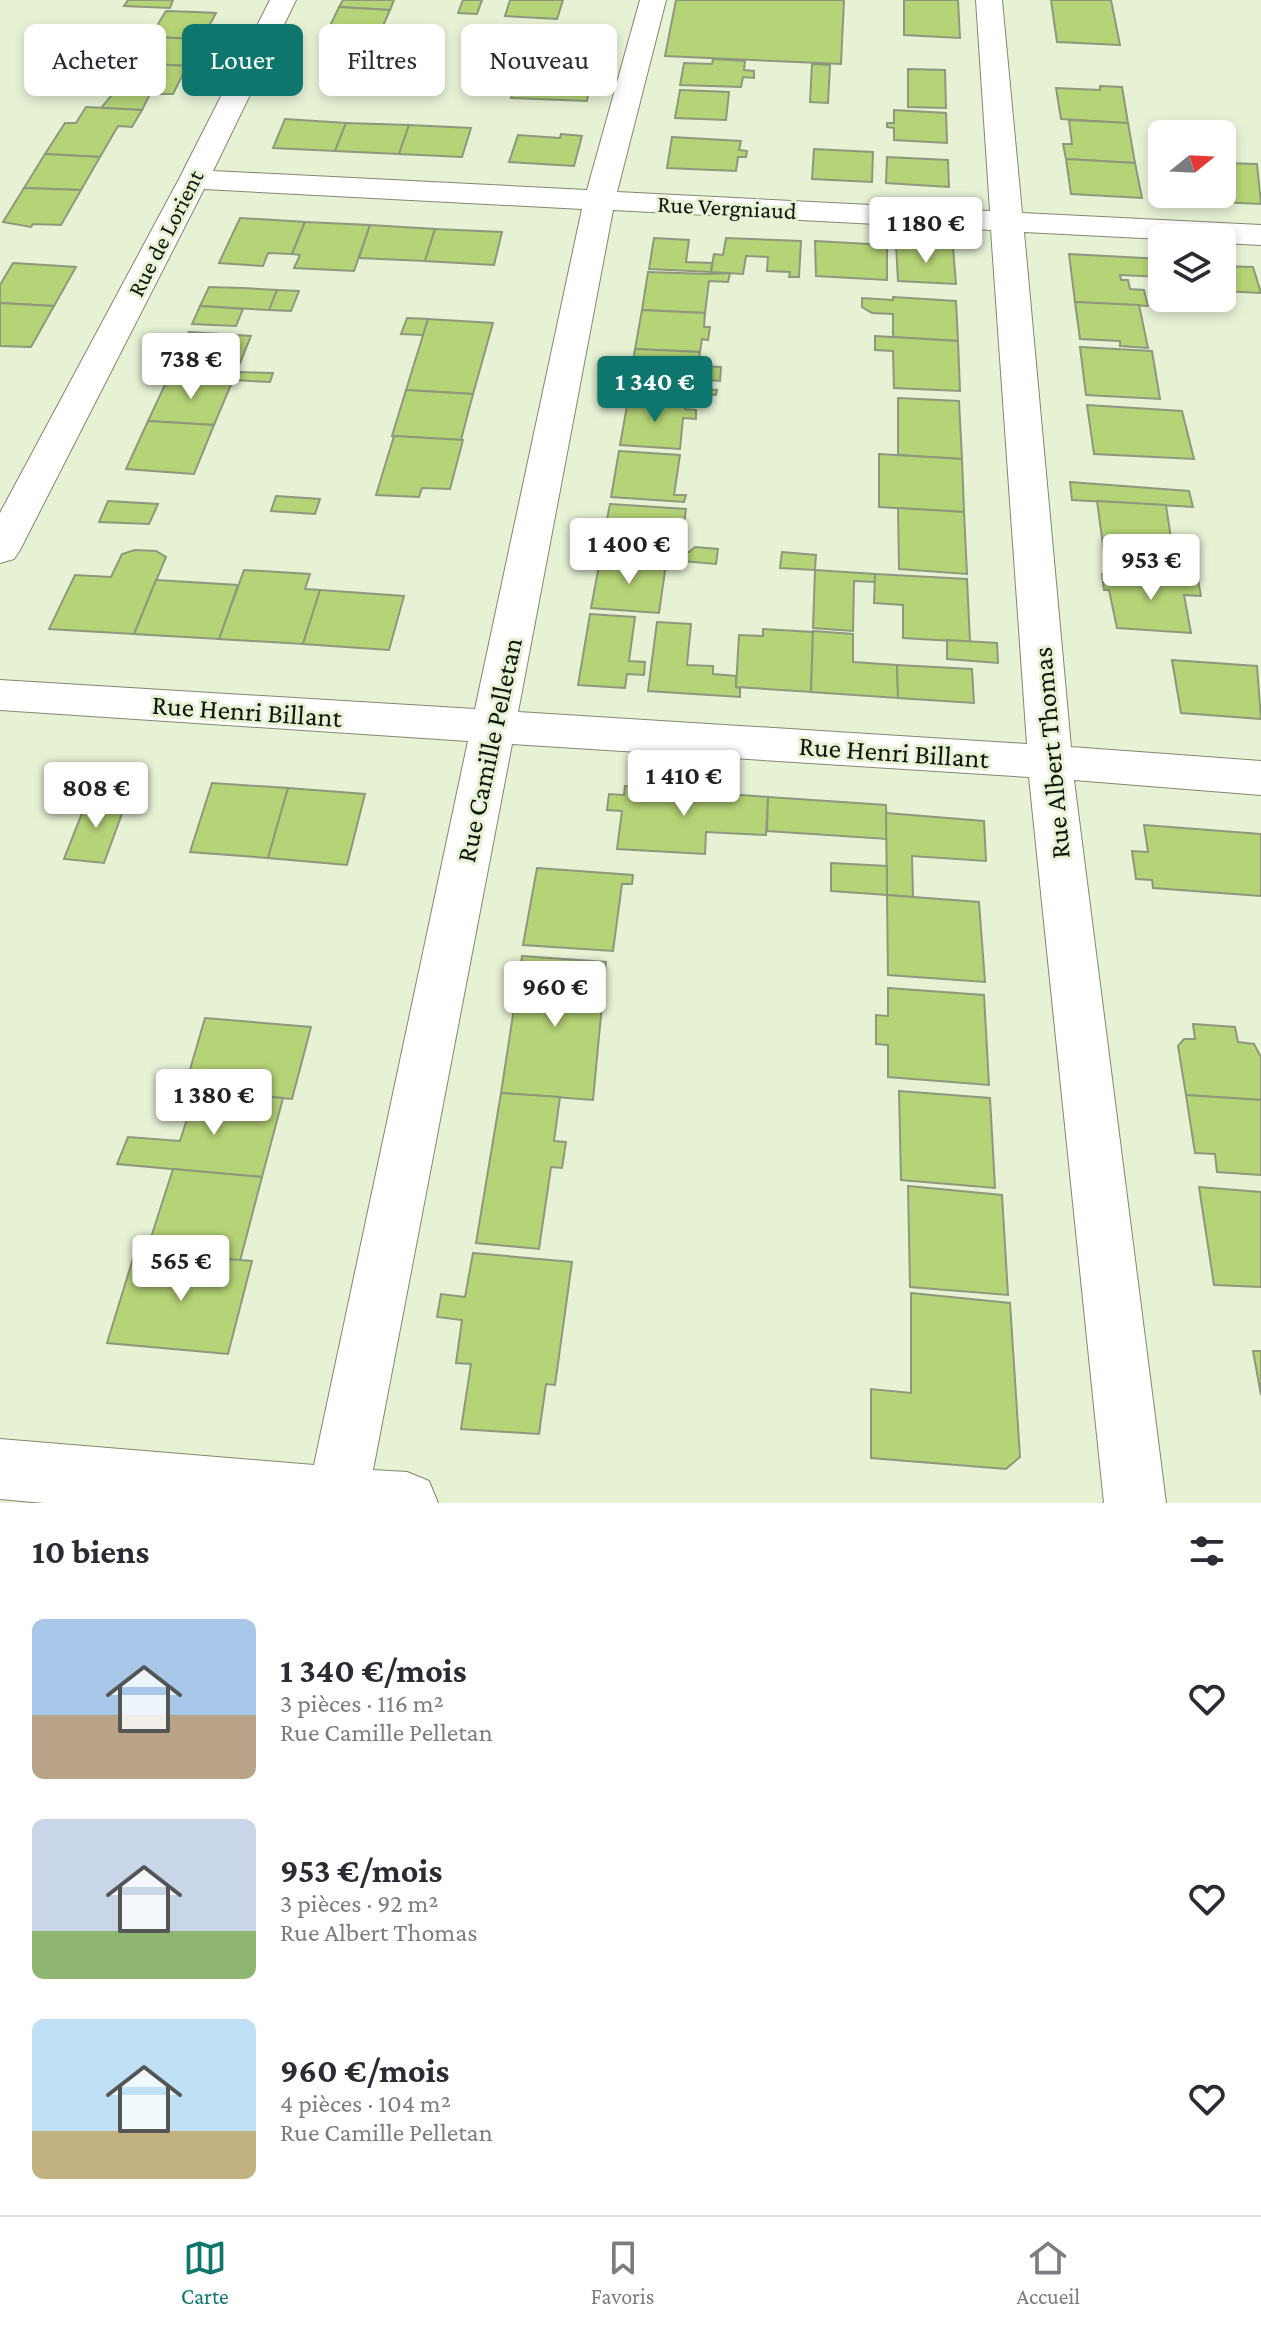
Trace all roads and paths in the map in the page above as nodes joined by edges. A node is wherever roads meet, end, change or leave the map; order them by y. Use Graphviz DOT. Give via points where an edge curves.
graph roads {
  1 [pos="283,0"];
  2 [pos="653,0"];
  3 [pos="990,18"];
  4 [pos="194,179"];
  5 [pos="600,199"];
  6 [pos="1008,222"];
  7 [pos="1261,235"];
  8 [pos="0,550"];
  9 [pos="0,695"];
  10 [pos="495,726"];
  11 [pos="1050,762"];
  12 [pos="1261,778"];
  13 [pos="0,1469"];
  14 [pos="337,1500"];
  15 [pos="407,1503"];
  16 [pos="1135,1503"];
  1 -- 4 [label="street, Rue de Lorient"];
  2 -- 5 [label="street, Rue Camille Pelletan"];
  3 -- 6 [label="street, Rue Albert Thomas"];
  4 -- 5 [label="street, Rue Vergniaud"];
  4 -- 8 [label="street, Rue de Lorient"];
  5 -- 6 [label="street, Rue Vergniaud"];
  5 -- 10 [label="street, Rue Camille Pelletan"];
  6 -- 7 [label="street, Rue Vergniaud"];
  6 -- 11 [label="street, Rue Albert Thomas"];
  9 -- 10 [label="street, Rue Henri Billant"];
  10 -- 11 [label="street, Rue Henri Billant"];
  10 -- 14 [label="street, Rue Camille Pelletan"];
  11 -- 12 [label="street, Rue Henri Billant"];
  11 -- 16 [label="street, Rue Albert Thomas"];
  13 -- 14 [label="street"];
  14 -- 15 [label="street"];
}
